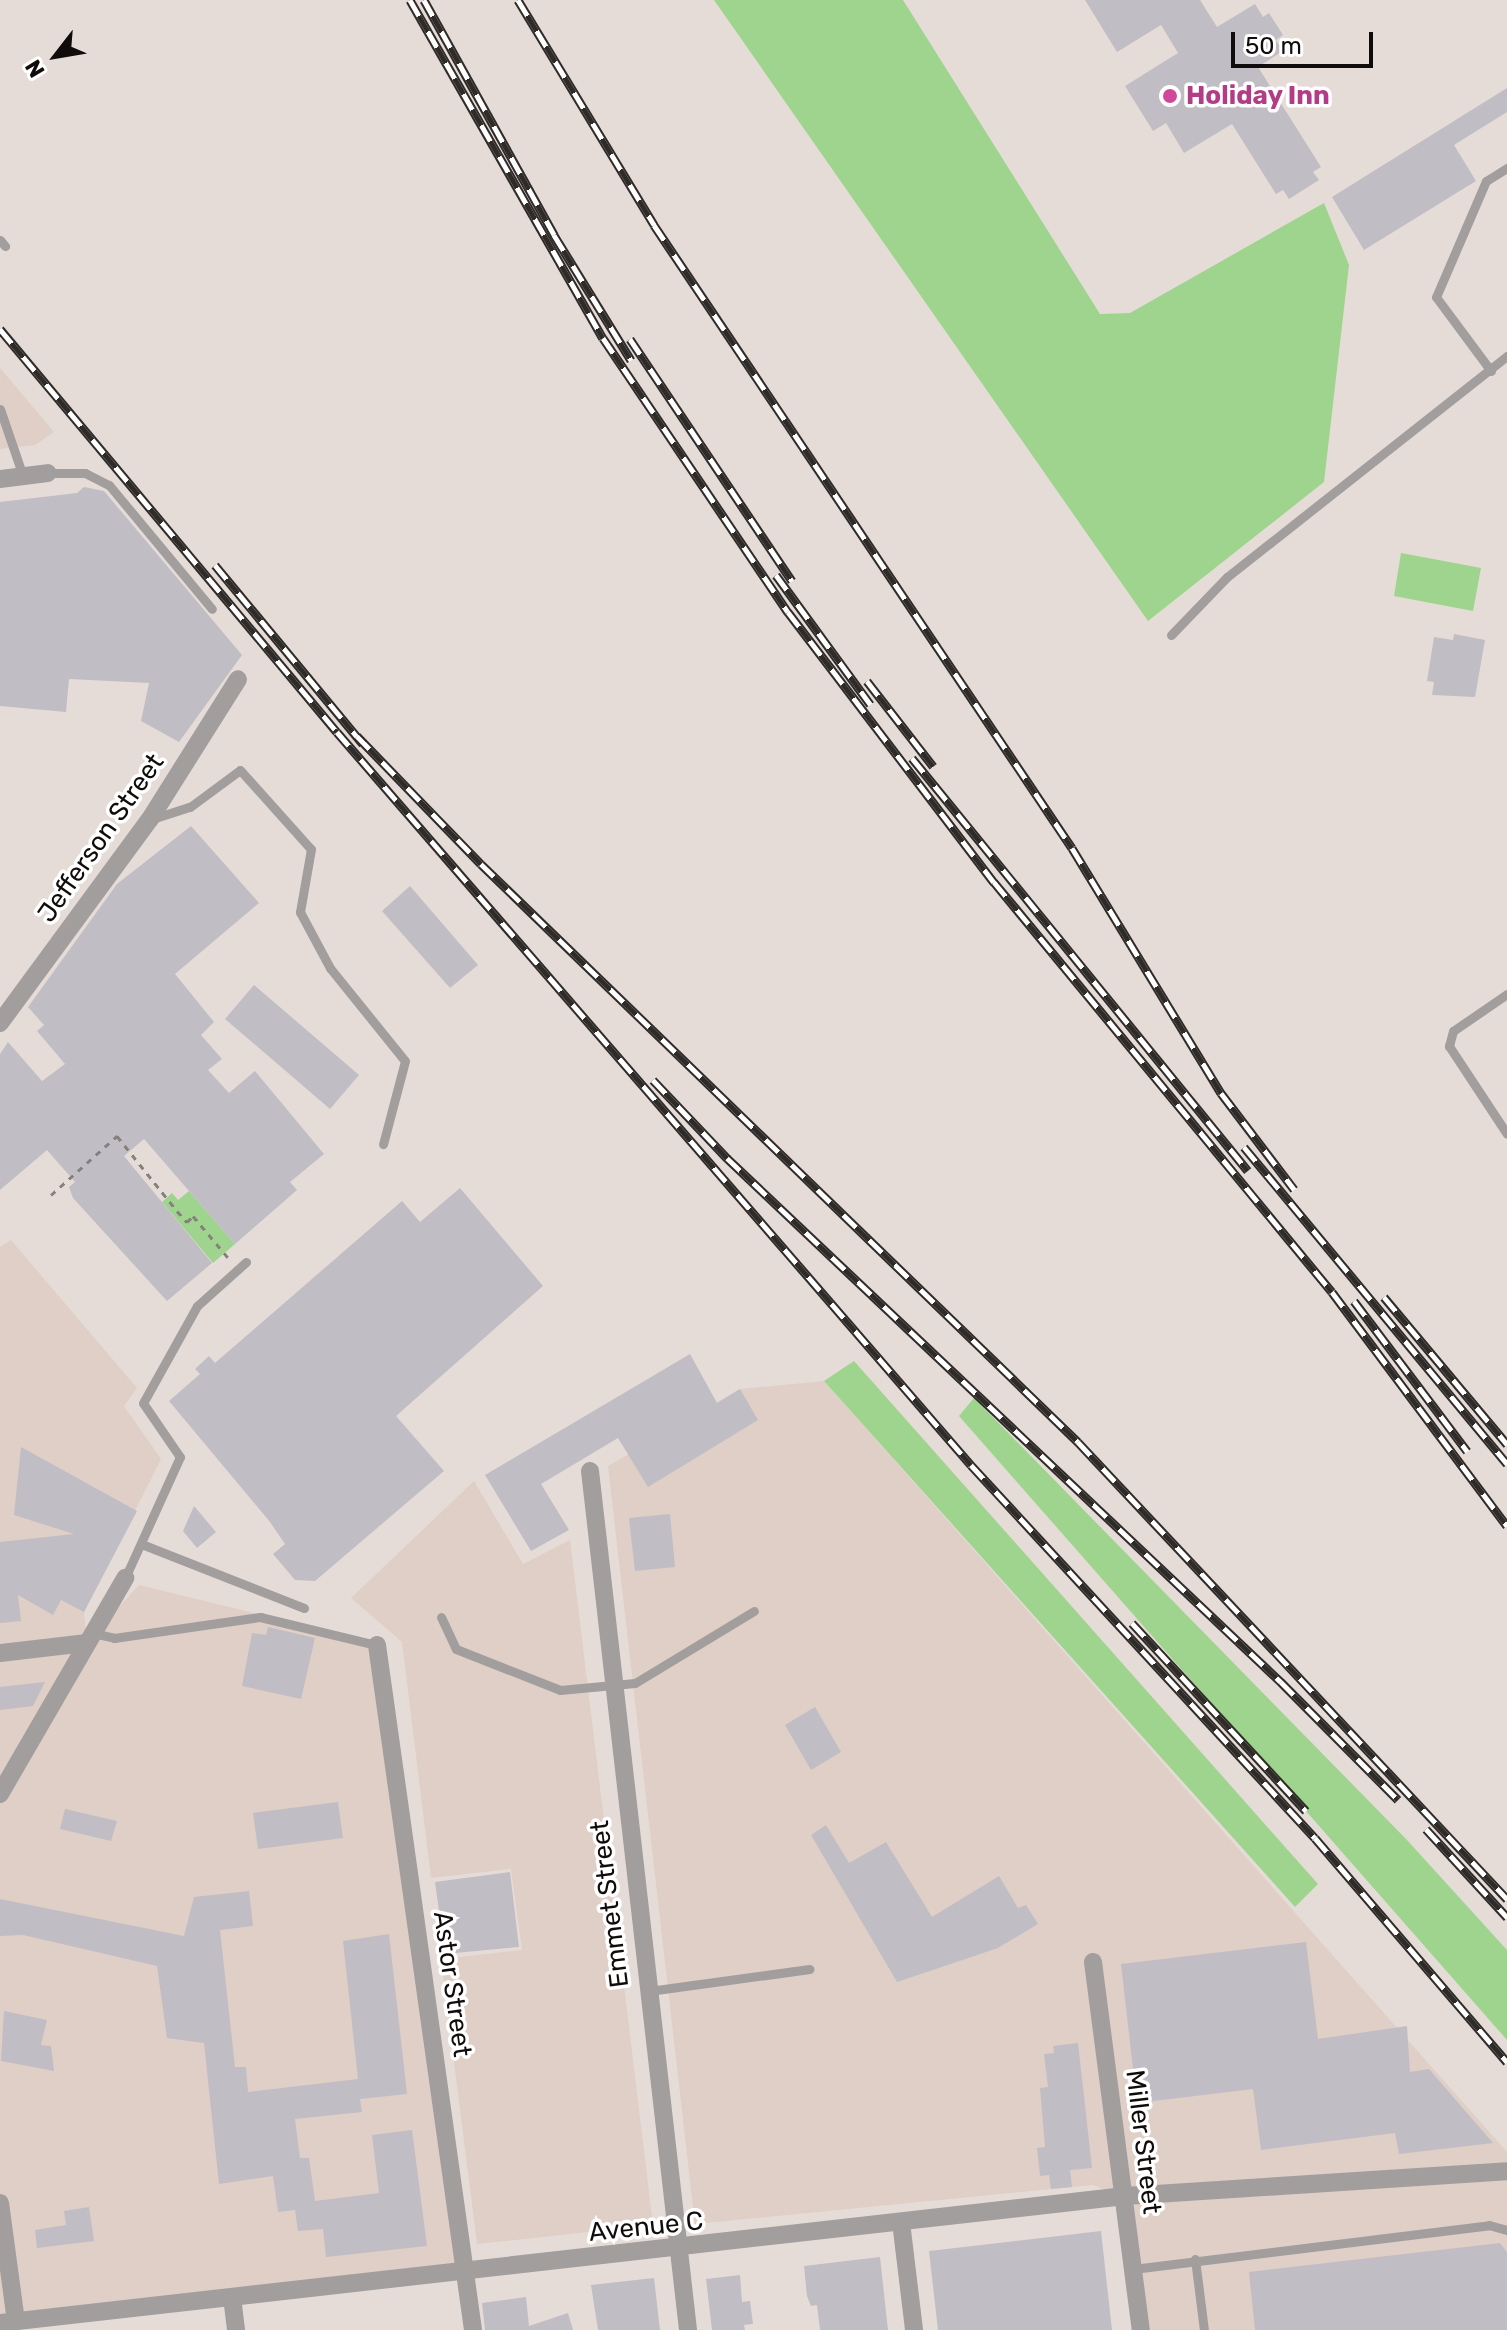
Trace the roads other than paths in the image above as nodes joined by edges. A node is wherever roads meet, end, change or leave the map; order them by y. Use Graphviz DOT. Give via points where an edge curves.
graph roads {
  1 [pos="1507,168"];
  2 [pos="1507,356"];
  3 [pos="1491,371"];
  4 [pos="0,409"];
  5 [pos="48,473"];
  6 [pos="23,476"];
  7 [pos="0,479"];
  8 [pos="212,609"];
  9 [pos="1171,635"];
  10 [pos="238,679"];
  11 [pos="150,819"];
  12 [pos="1507,994"];
  13 [pos="0,1023"];
  14 [pos="1507,1134"];
  15 [pos="383,1144"];
  16 [pos="242,1266"];
  17 [pos="590,1471"];
  18 [pos="144,1545"];
  19 [pos="125,1578"];
  20 [pos="304,1608"];
  21 [pos="754,1611"];
  22 [pos="441,1617"];
  23 [pos="90,1638"];
  24 [pos="377,1645"];
  25 [pos="0,1653"];
  26 [pos="611,1688"];
  27 [pos="0,1794"];
  28 [pos="1093,1962"];
  29 [pos="809,1969"];
  30 [pos="646,1992"];
  31 [pos="1507,2171"];
  32 [pos="1125,2196"];
  33 [pos="0,2203"];
  34 [pos="901,2222"];
  35 [pos="1507,2230"];
  36 [pos="678,2250"];
  37 [pos="1195,2259"];
  38 [pos="1133,2269"];
  39 [pos="467,2270"];
  40 [pos="232,2297"];
  41 [pos="8,2322"];
  42 [pos="236,2330"];
  43 [pos="473,2330"];
  44 [pos="688,2330"];
  45 [pos="914,2330"];
  46 [pos="1141,2330"];
  47 [pos="1204,2330"];
  1 -- 3 [label="lane" via="1486,181 1436,297"];
  2 -- 3 [label="lane"];
  3 -- 9 [label="lane" via="1227,577"];
  4 -- 6 [label="lane"];
  5 -- 6 [label="street"];
  5 -- 8 [label="lane" via="85,473 109,485"];
  6 -- 7 [label="street"];
  10 -- 11 [label="street, Jefferson Street"];
  11 -- 13 [label="street, Jefferson Street"];
  11 -- 15 [label="lane" via="190,807 240,770 311,849 300,912 330,968 405,1061"];
  12 -- 14 [label="lane" via="1453,1031 1449,1046"];
  16 -- 18 [label="lane" via="197,1306 143,1403 180,1457"];
  17 -- 26 [label="street, Emmet Street"];
  18 -- 19 [label="lane"];
  18 -- 20 [label="lane"];
  19 -- 23 [label="street"];
  21 -- 26 [label="lane" via="635,1683"];
  22 -- 26 [label="lane" via="456,1649 518,1675 560,1690"];
  23 -- 24 [label="lane" via="260,1617"];
  23 -- 25 [label="street"];
  23 -- 27 [label="street"];
  24 -- 39 [label="street, Astor Street"];
  26 -- 30 [label="street, Emmet Street"];
  28 -- 32 [label="street, Miller Street"];
  29 -- 30 [label="lane"];
  30 -- 36 [label="street, Emmet Street"];
  31 -- 32 [label="street, Avenue C"];
  32 -- 34 [label="street, Avenue C"];
  32 -- 38 [label="street, Miller Street"];
  33 -- 41 [label="street"];
  34 -- 36 [label="street, Avenue C"];
  34 -- 45 [label="street"];
  35 -- 37 [label="lane" via="1489,2225"];
  36 -- 39 [label="street, Avenue C"];
  36 -- 44 [label="street, Emmet Street"];
  37 -- 38 [label="lane"];
  37 -- 47 [label="lane"];
  38 -- 46 [label="street, Miller Street"];
  39 -- 40 [label="street, Avenue C"];
  39 -- 43 [label="street, Astor Street"];
  40 -- 41 [label="street, Avenue C"];
  40 -- 42 [label="street"];
}
